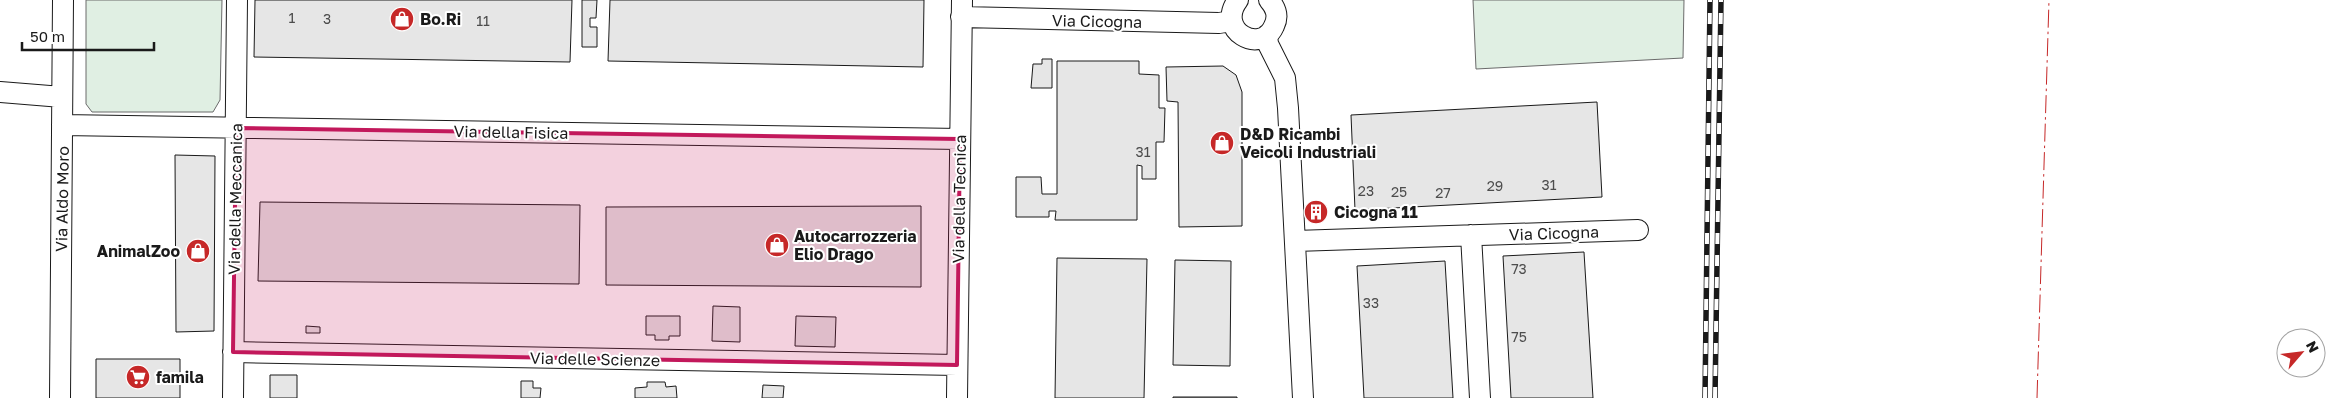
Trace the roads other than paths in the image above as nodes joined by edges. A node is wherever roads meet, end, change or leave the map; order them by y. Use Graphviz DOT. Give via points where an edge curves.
graph roads {
  1 [pos="63,0"];
  2 [pos="237,0"];
  3 [pos="1238,0"];
  4 [pos="1270,0"];
  5 [pos="962,9"];
  6 [pos="1232,21"];
  7 [pos="1267,35"];
  8 [pos="0,92"];
  9 [pos="62,97"];
  10 [pos="62,125"];
  11 [pos="236,128"];
  12 [pos="960,139"];
  13 [pos="1638,230"];
  14 [pos="1471,236"];
  15 [pos="1295,241"];
  16 [pos="233,352"];
  17 [pos="957,365"];
  18 [pos="60,398"];
  19 [pos="233,398"];
  20 [pos="957,398"];
  21 [pos="1303,398"];
  22 [pos="1480,398"];
  1 -- 9 [label="street, Via Aldo Moro"];
  2 -- 11 [label="street, Via della Meccanica"];
  3 -- 6 [label="street" via="1233,6"];
  4 -- 7 [label="street" via="1277,15 1273,30"];
  5 -- 6 [label="street, Via Cicogna" via="1219,23"];
  5 -- 12 [label="street, Via della Tecnica"];
  6 -- 7 [label="street" via="1234,28 1246,38"];
  7 -- 15 [label="street" via="1268,44 1285,78"];
  8 -- 9 [label="street"];
  9 -- 10 [label="street, Via Aldo Moro"];
  10 -- 11 [label="street, Via della Fisica"];
  10 -- 18 [label="street, Via Aldo Moro"];
  11 -- 12 [label="street, Via della Fisica"];
  11 -- 16 [label="street, Via della Meccanica"];
  12 -- 17 [label="street, Via della Tecnica"];
  13 -- 14 [label="street, Via Cicogna"];
  14 -- 15 [label="street, Via Cicogna"];
  14 -- 22 [label="street"];
  15 -- 21 [label="street"];
  16 -- 17 [label="street, Via delle Scienze"];
  16 -- 19 [label="street, Via della Meccanica"];
  17 -- 20 [label="street, Via della Tecnica"];
}
